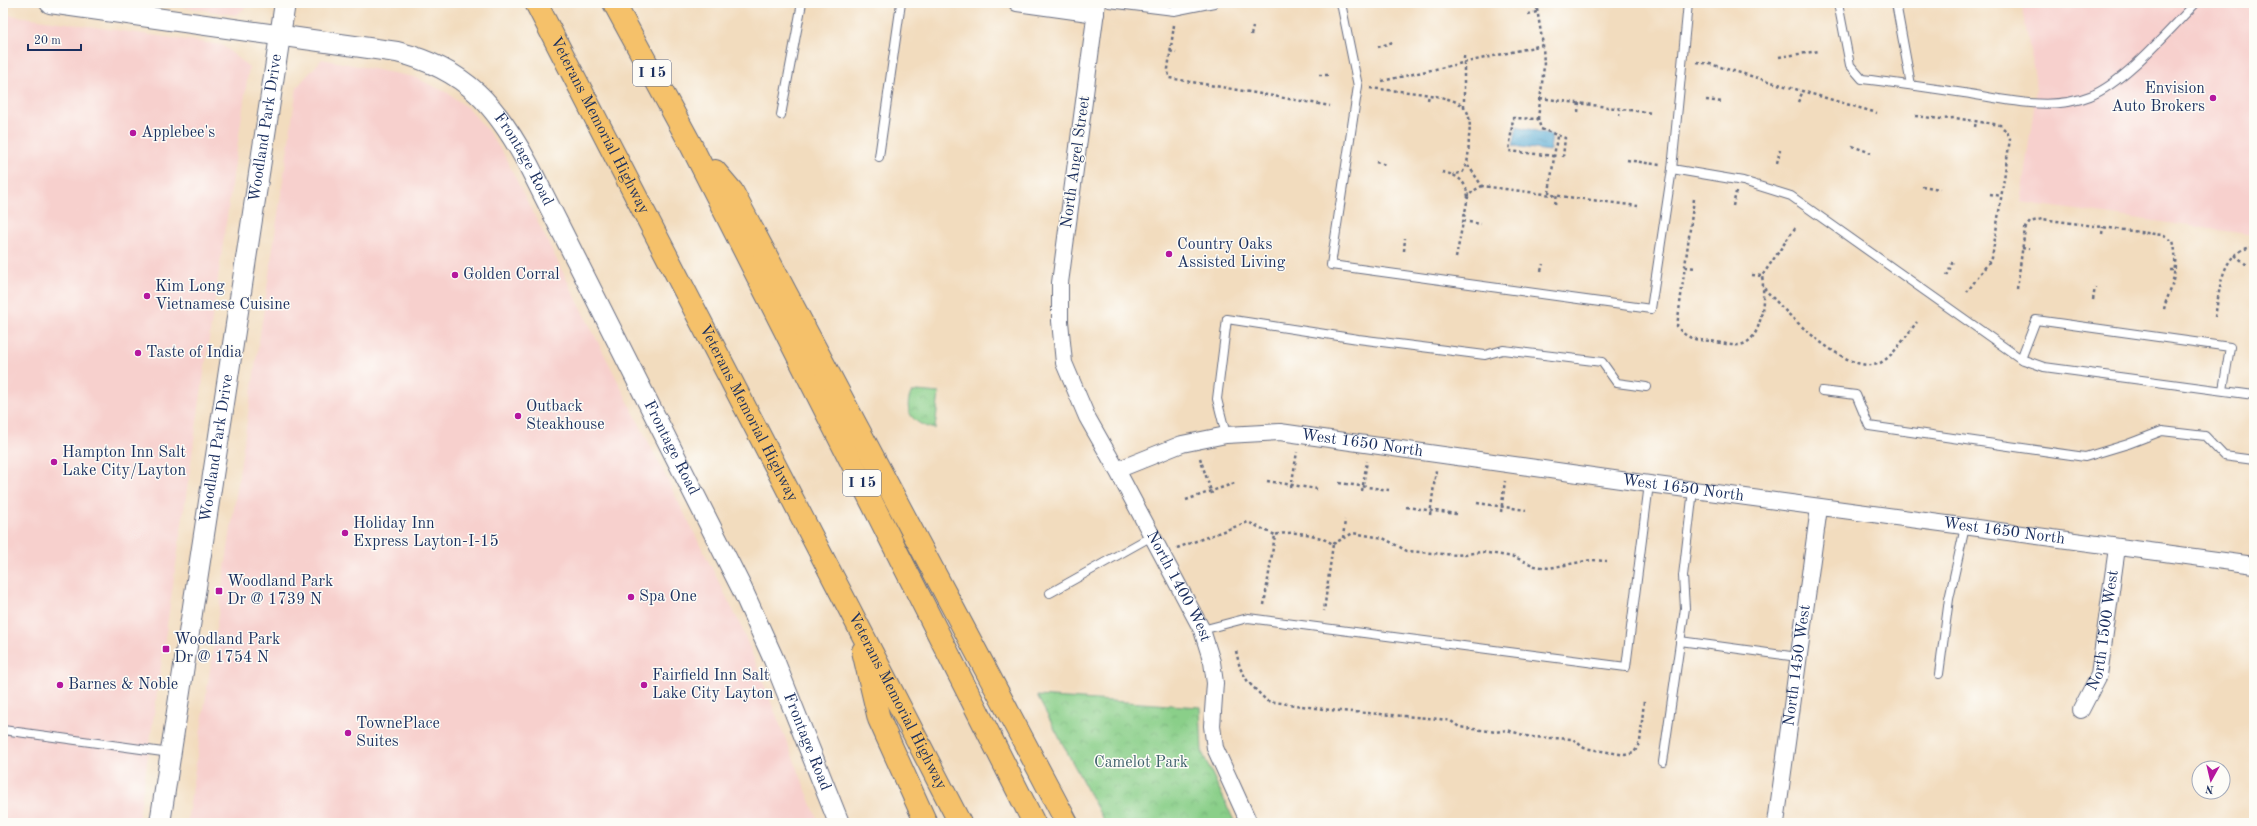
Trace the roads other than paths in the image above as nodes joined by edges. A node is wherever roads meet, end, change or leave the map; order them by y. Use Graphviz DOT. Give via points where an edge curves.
graph roads {
  1 [pos="50,3"];
  2 [pos="285,3"];
  3 [pos="536,3"];
  4 [pos="614,3"];
  5 [pos="802,3"];
  6 [pos="901,3"];
  7 [pos="1017,3"];
  8 [pos="1109,3"];
  9 [pos="1214,3"];
  10 [pos="1341,3"];
  11 [pos="1688,3"];
  12 [pos="1838,3"];
  13 [pos="1896,3"];
  14 [pos="2196,3"];
  15 [pos="1096,8"];
  16 [pos="279,37"];
  17 [pos="1911,85"];
  18 [pos="781,115"];
  19 [pos="690,143"];
  20 [pos="879,157"];
  21 [pos="1672,169"];
  22 [pos="2021,359"];
  23 [pos="1064,363"];
  24 [pos="1646,387"];
  25 [pos="2223,390"];
  26 [pos="1822,391"];
  27 [pos="2254,394"];
  28 [pos="1226,435"];
  29 [pos="2254,460"];
  30 [pos="1117,470"];
  31 [pos="1648,484"];
  32 [pos="1693,490"];
  33 [pos="1819,508"];
  34 [pos="1964,527"];
  35 [pos="1152,536"];
  36 [pos="2118,548"];
  37 [pos="2254,565"];
  38 [pos="1050,593"];
  39 [pos="854,615"];
  40 [pos="1202,630"];
  41 [pos="1680,641"];
  42 [pos="1798,657"];
  43 [pos="1939,674"];
  44 [pos="2081,710"];
  45 [pos="3,730"];
  46 [pos="171,753"];
  47 [pos="1663,762"];
  48 [pos="160,823"];
  49 [pos="839,823"];
  50 [pos="926,823"];
  51 [pos="960,823"];
  52 [pos="1034,823"];
  53 [pos="1068,823"];
  54 [pos="1249,823"];
  55 [pos="1776,823"];
  1 -- 16 [label="street, Frontage Road"];
  2 -- 16 [label="street, Woodland Park Drive"];
  3 -- 39 [label="highway, Veterans Memorial Highway"];
  4 -- 19 [label="highway, I 15"];
  5 -- 18 [label="lane"];
  6 -- 20 [label="lane"];
  7 -- 15 [label="street"];
  8 -- 9 [label="lane" via="1174,11"];
  10 -- 21 [label="lane" via="1358,86 1331,265 1651,309"];
  11 -- 21 [label="lane"];
  12 -- 17 [label="lane" via="1850,65 1862,79"];
  13 -- 17 [label="lane"];
  14 -- 17 [label="lane" via="2134,66 2090,96 2069,102 2038,104"];
  15 -- 23 [label="street, North Angel Street" via="1060,283"];
  16 -- 46 [label="street, Woodland Park Drive"];
  16 -- 49 [label="street, Frontage Road" via="377,48 435,64 475,89 498,114 516,141 683,468 759,626"];
  19 -- 52 [label="highway, I 15"];
  19 -- 53 [label="highway" via="732,191"];
  21 -- 22 [label="lane" via="1743,181 1791,196"];
  22 -- 25 [label="lane" via="2044,367"];
  22 -- 25 [label="lane" via="2036,320 2230,347"];
  23 -- 30 [label="street, North 1400 West" via="1087,417"];
  24 -- 28 [label="lane" via="1617,383 1602,362 1503,350 1485,355 1227,319 1217,399"];
  25 -- 27 [label="lane"];
  26 -- 29 [label="lane" via="1856,394 1869,426 2085,457 2162,431 2205,436 2224,456"];
  28 -- 30 [label="street, West 1650 North" via="1182,444"];
  28 -- 31 [label="street, West 1650 North" via="1280,432"];
  30 -- 35 [label="street, North 1400 West"];
  31 -- 32 [label="street, West 1650 North"];
  31 -- 40 [label="lane" via="1626,667 1248,618"];
  32 -- 33 [label="street, West 1650 North"];
  32 -- 41 [label="lane" via="1683,576 1685,608"];
  33 -- 34 [label="street, West 1650 North"];
  33 -- 42 [label="street, North 1450 West"];
  34 -- 36 [label="street, West 1650 North"];
  34 -- 43 [label="lane" via="1949,599"];
  35 -- 38 [label="lane"];
  35 -- 40 [label="street, North 1400 West"];
  36 -- 37 [label="street, West 1650 North"];
  36 -- 44 [label="street, North 1500 West" via="2099,675"];
  39 -- 50 [label="highway" via="879,719"];
  39 -- 51 [label="highway, Veterans Memorial Highway"];
  40 -- 54 [label="street, North 1400 West" via="1212,662 1215,683 1212,726 1215,748"];
  41 -- 42 [label="lane"];
  41 -- 47 [label="lane"];
  42 -- 55 [label="street, North 1450 West"];
  45 -- 46 [label="lane"];
  46 -- 48 [label="street, Woodland Park Drive"];
}
